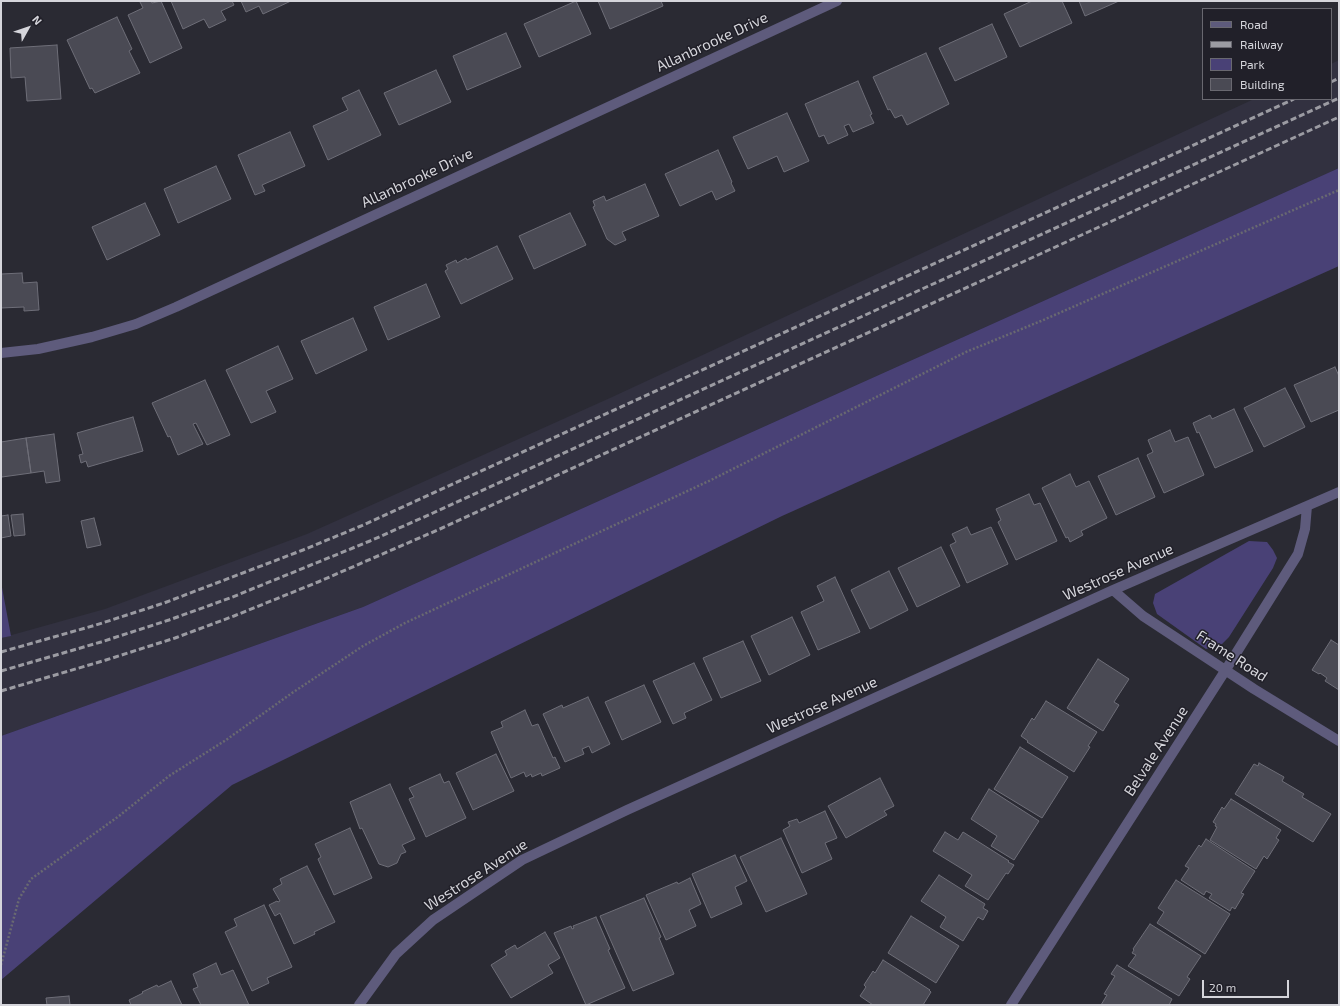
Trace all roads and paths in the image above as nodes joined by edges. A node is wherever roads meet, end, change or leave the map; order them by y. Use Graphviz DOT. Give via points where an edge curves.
graph roads {
  1 [pos="837,1"];
  2 [pos="1339,190"];
  3 [pos="1,353"];
  4 [pos="1339,492"];
  5 [pos="1307,506"];
  6 [pos="1114,590"];
  7 [pos="1226,670"];
  8 [pos="1339,741"];
  9 [pos="1,965"];
  10 [pos="358,1005"];
  11 [pos="1011,1005"];
  1 -- 3 [label="street, Allanbrooke Drive" via="136,324 38,349"];
  2 -- 9 [label="path" via="966,352 711,480 412,620 363,646 169,776 119,816 31,879 19,899"];
  4 -- 5 [label="street, Westrose Avenue"];
  5 -- 6 [label="street, Westrose Avenue"];
  5 -- 7 [label="street, Belvale Avenue" via="1306,529 1298,554"];
  6 -- 7 [label="street, Frame Road" via="1143,616"];
  6 -- 10 [label="street, Westrose Avenue" via="522,860 433,920 396,954"];
  7 -- 8 [label="street, Frame Road"];
  7 -- 11 [label="street, Belvale Avenue"];
}
